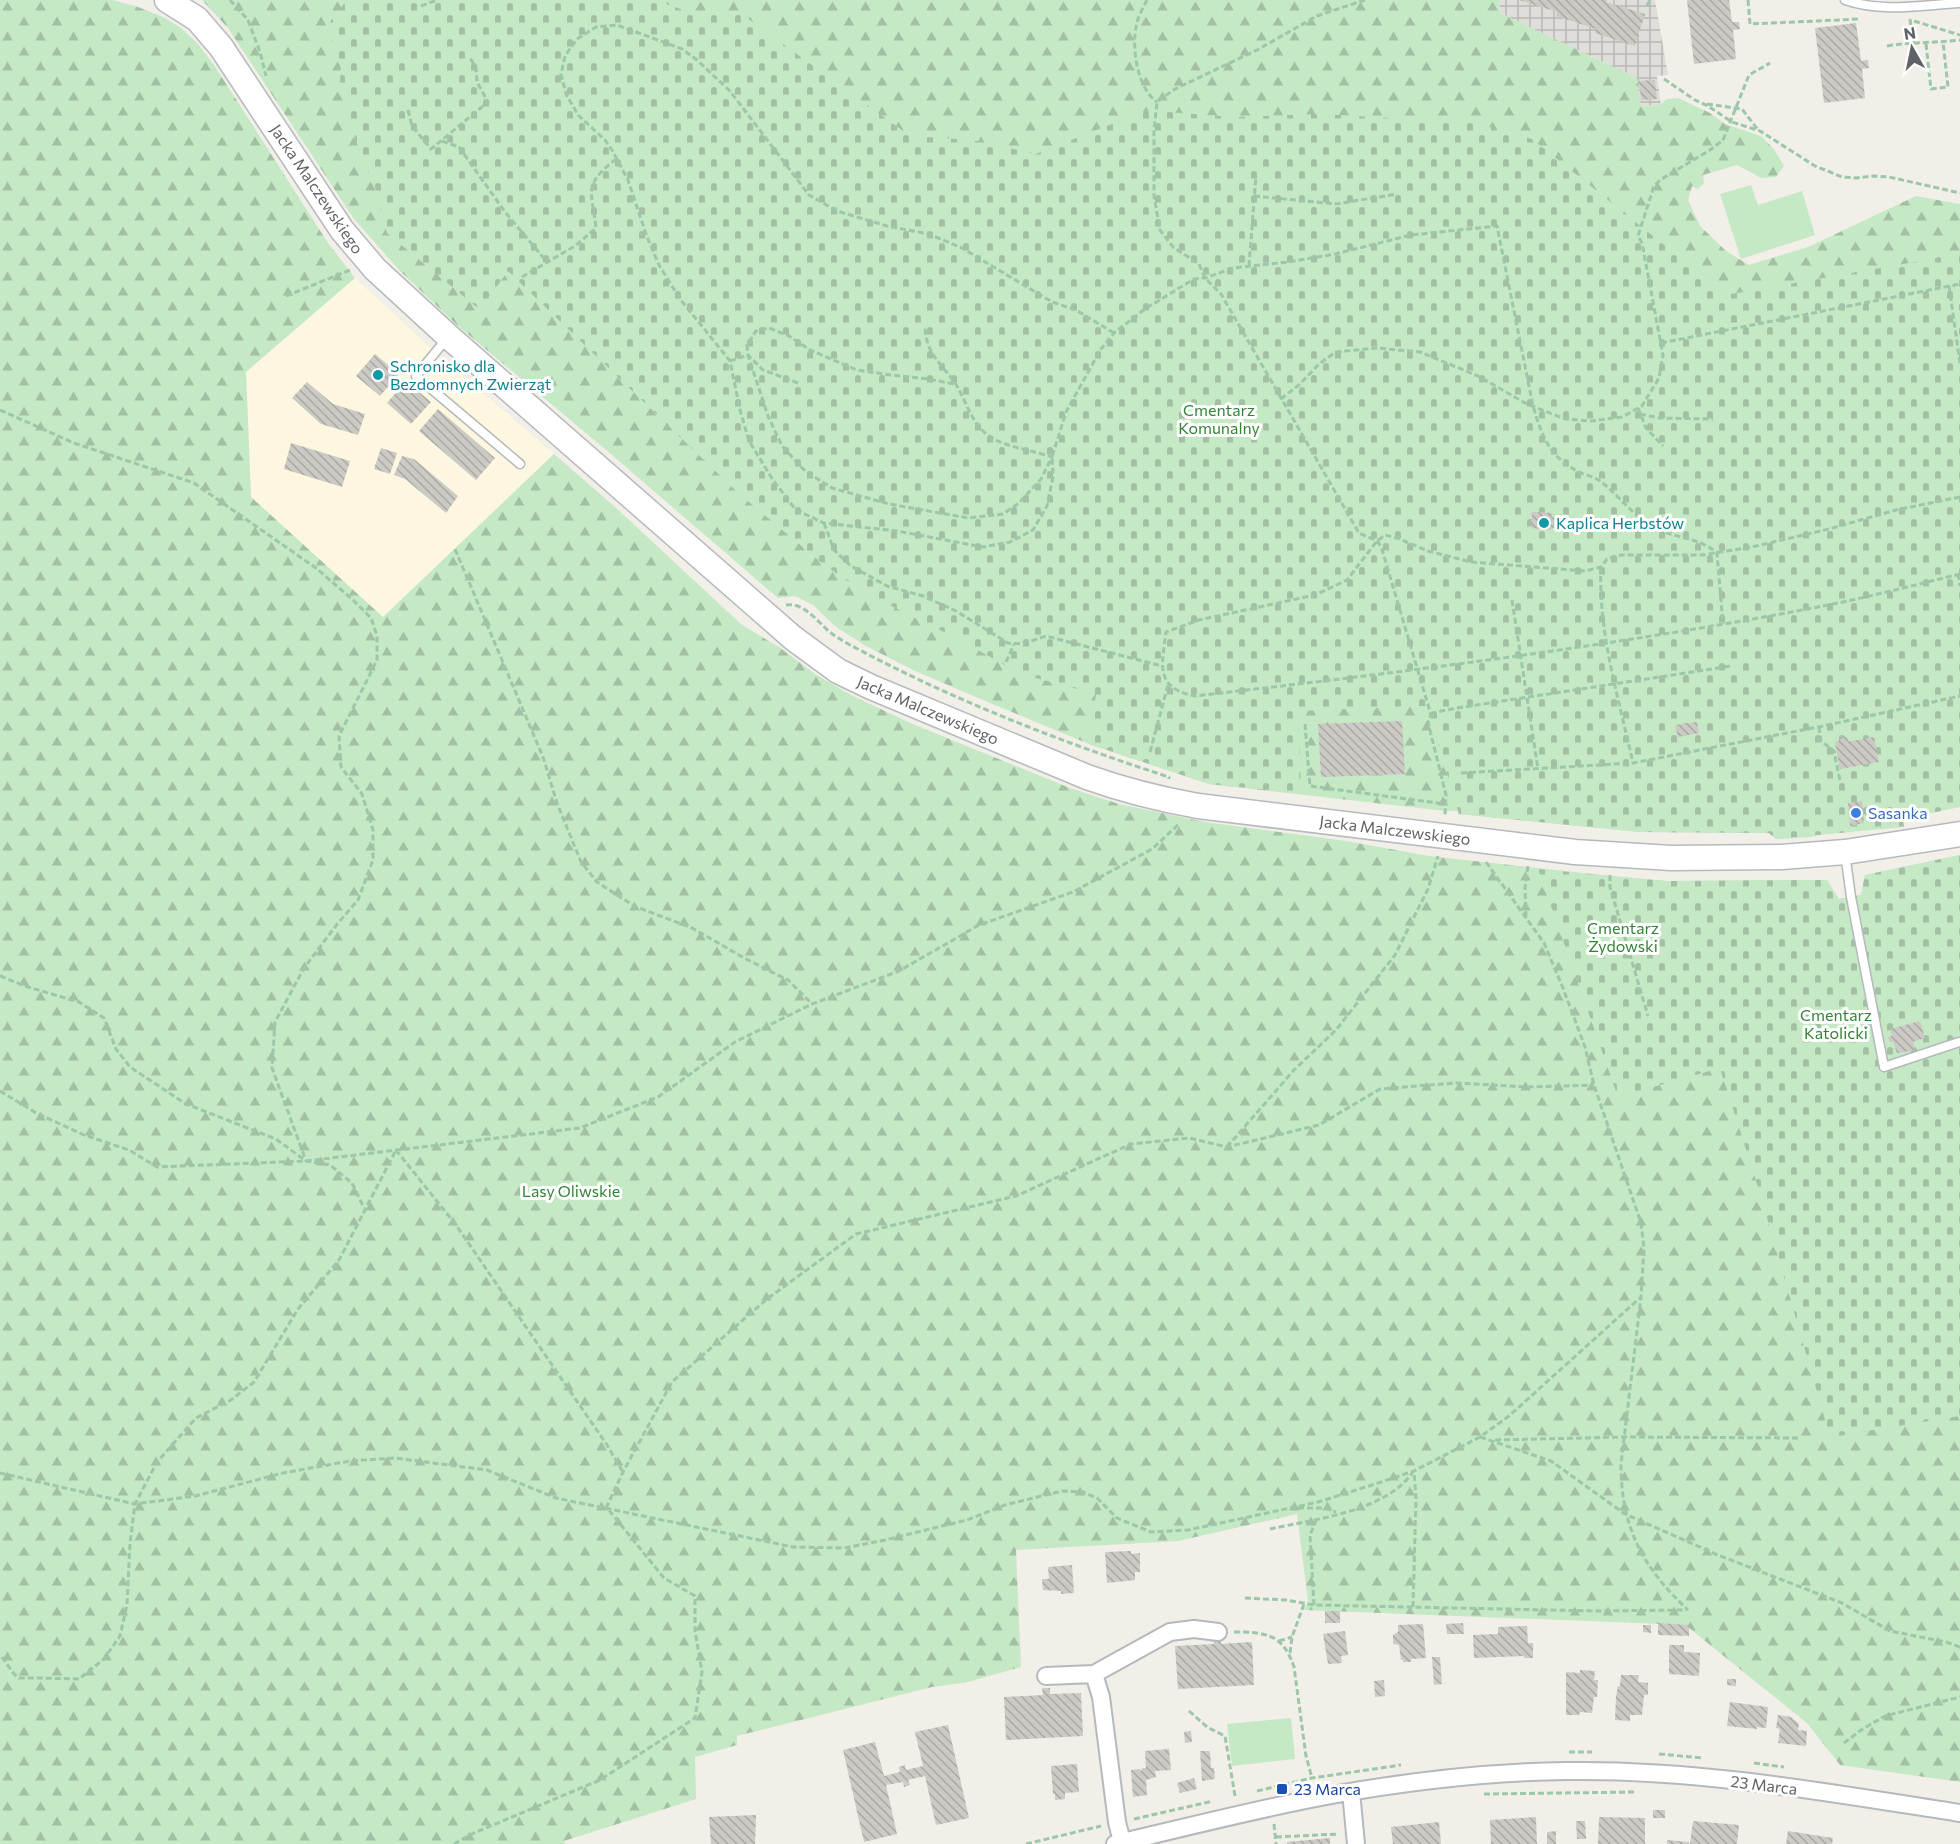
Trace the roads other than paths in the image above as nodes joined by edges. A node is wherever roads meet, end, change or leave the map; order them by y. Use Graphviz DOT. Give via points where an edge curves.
graph roads {
  1 [pos="167,0"];
  2 [pos="1845,0"];
  3 [pos="1960,3"];
  4 [pos="449,337"];
  5 [pos="520,464"];
  6 [pos="1960,834"];
  7 [pos="1845,852"];
  8 [pos="1959,1042"];
  9 [pos="1218,1632"];
  10 [pos="1094,1674"];
  11 [pos="1046,1677"];
  12 [pos="1351,1792"];
  13 [pos="1960,1813"];
  14 [pos="1119,1843"];
  15 [pos="1356,1844"];
  1 -- 4 [label="main road, Jacka Malczewskiego" via="197,19 221,47 342,231 368,262"];
  2 -- 3 [label="lane" via="1882,8"];
  4 -- 5 [label="lane" via="416,376"];
  4 -- 7 [label="main road, Jacka Malczewskiego" via="743,596 838,671 1122,790 1198,806 1575,852 1671,858"];
  6 -- 7 [label="main road, Jacka Malczewskiego"];
  7 -- 8 [label="lane" via="1884,1067"];
  9 -- 10 [label="street" via="1170,1632"];
  10 -- 11 [label="street"];
  10 -- 14 [label="street" via="1101,1697"];
  12 -- 13 [label="street, 23 Marca" via="1485,1775 1606,1772 1732,1780"];
  12 -- 14 [label="street, 23 Marca"];
  12 -- 15 [label="street"];
}
